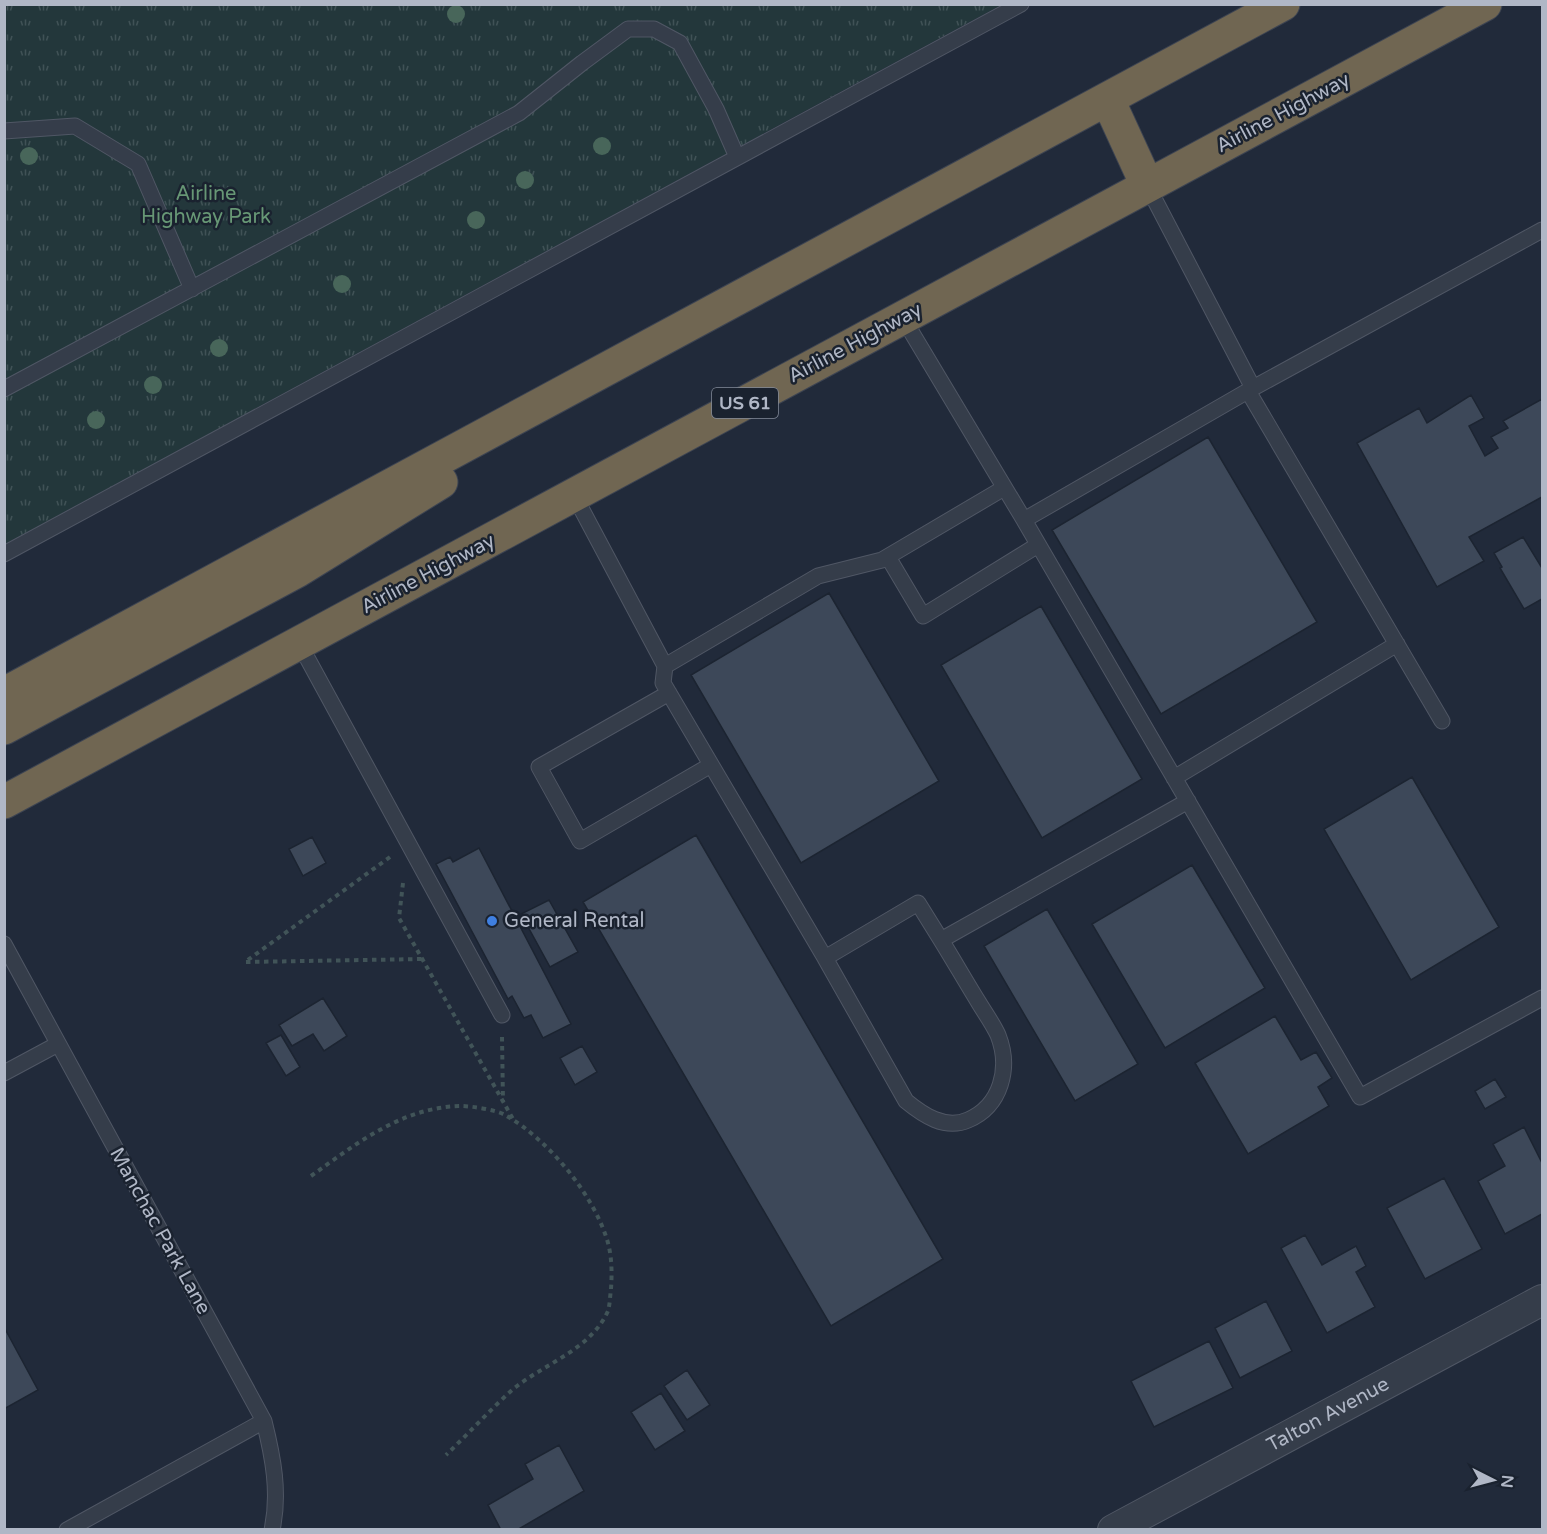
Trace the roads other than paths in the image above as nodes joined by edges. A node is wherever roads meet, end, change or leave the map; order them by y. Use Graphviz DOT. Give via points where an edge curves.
graph roads {
  1 [pos="1021,4"];
  2 [pos="1283,4"];
  3 [pos="1485,4"];
  4 [pos="1108,100"];
  5 [pos="4,131"];
  6 [pos="737,157"];
  7 [pos="1147,185"];
  8 [pos="1542,230"];
  9 [pos="192,289"];
  10 [pos="903,318"];
  11 [pos="697,321"];
  12 [pos="4,389"];
  13 [pos="1250,390"];
  14 [pos="1004,488"];
  15 [pos="574,495"];
  16 [pos="1024,520"];
  17 [pos="1038,545"];
  18 [pos="4,554"];
  19 [pos="888,557"];
  20 [pos="299,643"];
  21 [pos="1397,644"];
  22 [pos="665,666"];
  23 [pos="669,693"];
  24 [pos="4,694"];
  25 [pos="1442,721"];
  26 [pos="4,728"];
  27 [pos="711,765"];
  28 [pos="1174,778"];
  29 [pos="1188,801"];
  30 [pos="4,802"];
  31 [pos="941,940"];
  32 [pos="4,944"];
  33 [pos="825,958"];
  34 [pos="1542,998"];
  35 [pos="502,1015"];
  36 [pos="58,1044"];
  37 [pos="4,1073"];
  38 [pos="1542,1300"];
  39 [pos="264,1421"];
  40 [pos="67,1530"];
  41 [pos="272,1530"];
  42 [pos="1113,1530"];
  1 -- 6 [label="lane"];
  2 -- 4 [label="highway"];
  3 -- 7 [label="highway, Airline Highway / US 61"];
  4 -- 7 [label="highway"];
  4 -- 11 [label="highway"];
  5 -- 9 [label="lane" via="75,126 138,164"];
  6 -- 9 [label="lane" via="680,43 654,29 628,29 519,113"];
  6 -- 18 [label="lane"];
  7 -- 10 [label="highway, Airline Highway / US 61"];
  7 -- 13 [label="lane"];
  8 -- 13 [label="lane"];
  9 -- 12 [label="lane"];
  10 -- 14 [label="lane"];
  10 -- 15 [label="highway, Airline Highway / US 61"];
  11 -- 24 [label="highway"];
  11 -- 26 [label="highway" via="297,571"];
  13 -- 16 [label="lane"];
  13 -- 21 [label="lane"];
  14 -- 16 [label="lane"];
  14 -- 19 [label="lane"];
  15 -- 20 [label="highway, Airline Highway / US 61"];
  15 -- 22 [label="lane"];
  16 -- 17 [label="lane"];
  17 -- 19 [label="lane" via="923,616"];
  17 -- 28 [label="lane"];
  19 -- 22 [label="lane" via="818,576"];
  20 -- 30 [label="highway, Airline Highway / US 61"];
  20 -- 35 [label="lane"];
  21 -- 25 [label="lane"];
  21 -- 28 [label="lane"];
  22 -- 23 [label="lane" via="663,683"];
  23 -- 27 [label="lane"];
  23 -- 27 [label="lane" via="539,767 580,841"];
  27 -- 33 [label="lane"];
  28 -- 29 [label="lane"];
  29 -- 31 [label="lane"];
  29 -- 34 [label="lane" via="1360,1097"];
  31 -- 33 [label="lane" via="918,903"];
  31 -- 33 [label="lane" via="998,1034 1004,1058 998,1092 991,1105 962,1123 939,1122 906,1101"];
  32 -- 36 [label="lane, Manchac Park Lane"];
  36 -- 37 [label="lane"];
  36 -- 39 [label="lane, Manchac Park Lane"];
  38 -- 42 [label="street, Talton Avenue"];
  39 -- 40 [label="lane"];
  39 -- 41 [label="lane, Manchac Park Lane" via="273,1454 277,1508"];
}
